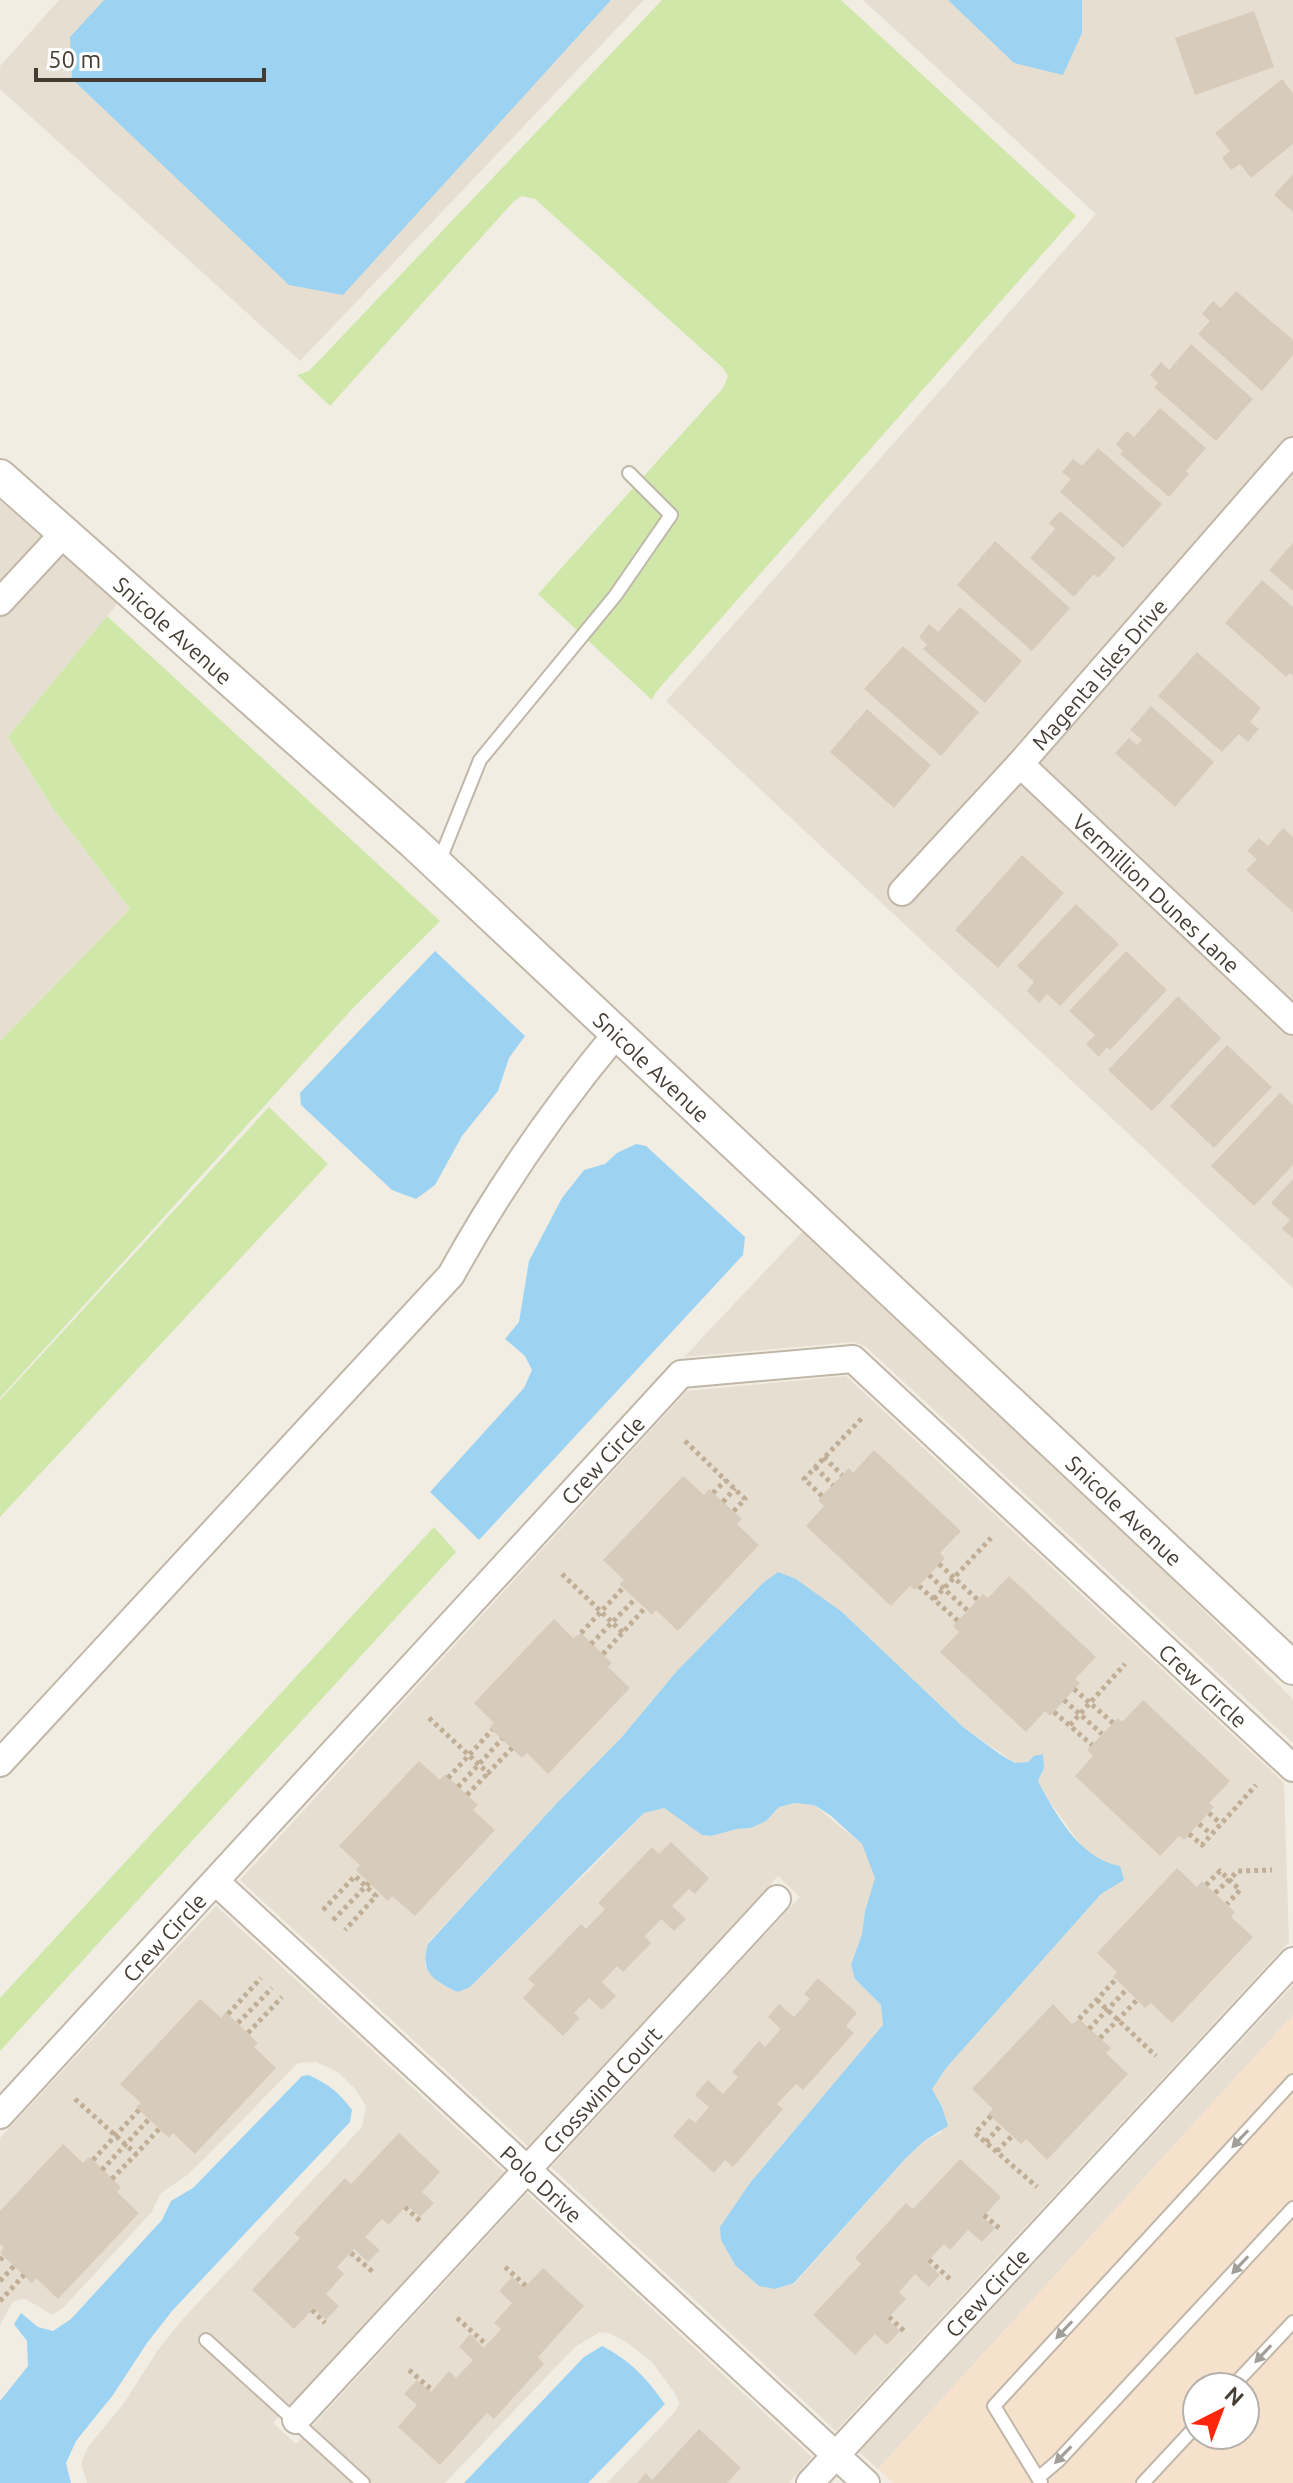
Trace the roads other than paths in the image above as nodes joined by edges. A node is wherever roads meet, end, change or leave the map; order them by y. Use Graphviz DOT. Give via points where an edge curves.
graph roads {
  1 [pos="1293,451"];
  2 [pos="629,473"];
  3 [pos="0,476"];
  4 [pos="65,532"];
  5 [pos="0,602"];
  6 [pos="1020,764"];
  7 [pos="437,865"];
  8 [pos="902,892"];
  9 [pos="1293,1021"];
  10 [pos="617,1033"];
  11 [pos="1293,1668"];
  12 [pos="0,1763"];
  13 [pos="1293,1768"];
  14 [pos="216,1882"];
  15 [pos="777,1899"];
  16 [pos="1293,1961"];
  17 [pos="1293,2081"];
  18 [pos="0,2115"];
  19 [pos="527,2170"];
  20 [pos="1293,2208"];
  21 [pos="1293,2322"];
  22 [pos="206,2340"];
  23 [pos="1247,2371"];
  24 [pos="296,2420"];
  25 [pos="1181,2442"];
  26 [pos="836,2454"];
  27 [pos="1039,2481"];
  28 [pos="363,2483"];
  29 [pos="810,2483"];
  30 [pos="866,2483"];
  31 [pos="1143,2483"];
  1 -- 6 [label="street, Magenta Isles Drive"];
  2 -- 7 [label="lane" via="671,515 615,596 480,760"];
  3 -- 4 [label="street, Snicole Avenue"];
  4 -- 5 [label="street"];
  4 -- 7 [label="street, Snicole Avenue"];
  6 -- 8 [label="street, Magenta Isles Drive"];
  6 -- 9 [label="street, Vermillion Dunes Lane"];
  7 -- 10 [label="street, Snicole Avenue"];
  10 -- 11 [label="street, Snicole Avenue"];
  10 -- 12 [label="street" via="561,1100 489,1206 451,1275"];
  13 -- 14 [label="street, Crew Circle" via="853,1359 681,1374"];
  14 -- 18 [label="street, Crew Circle"];
  14 -- 19 [label="street, Polo Drive"];
  15 -- 19 [label="street, Crosswind Court"];
  16 -- 26 [label="street, Crew Circle"];
  17 -- 27 [label="lane, one-way" via="994,2406"];
  19 -- 24 [label="street, Crosswind Court"];
  19 -- 26 [label="street, Polo Drive"];
  20 -- 27 [label="lane, one-way"];
  21 -- 23 [label="lane, one-way"];
  22 -- 24 [label="lane"];
  24 -- 28 [label="lane"];
  25 -- 31 [label="lane"];
  26 -- 29 [label="street, Crew Circle"];
  26 -- 30 [label="street, Polo Drive"];
}
